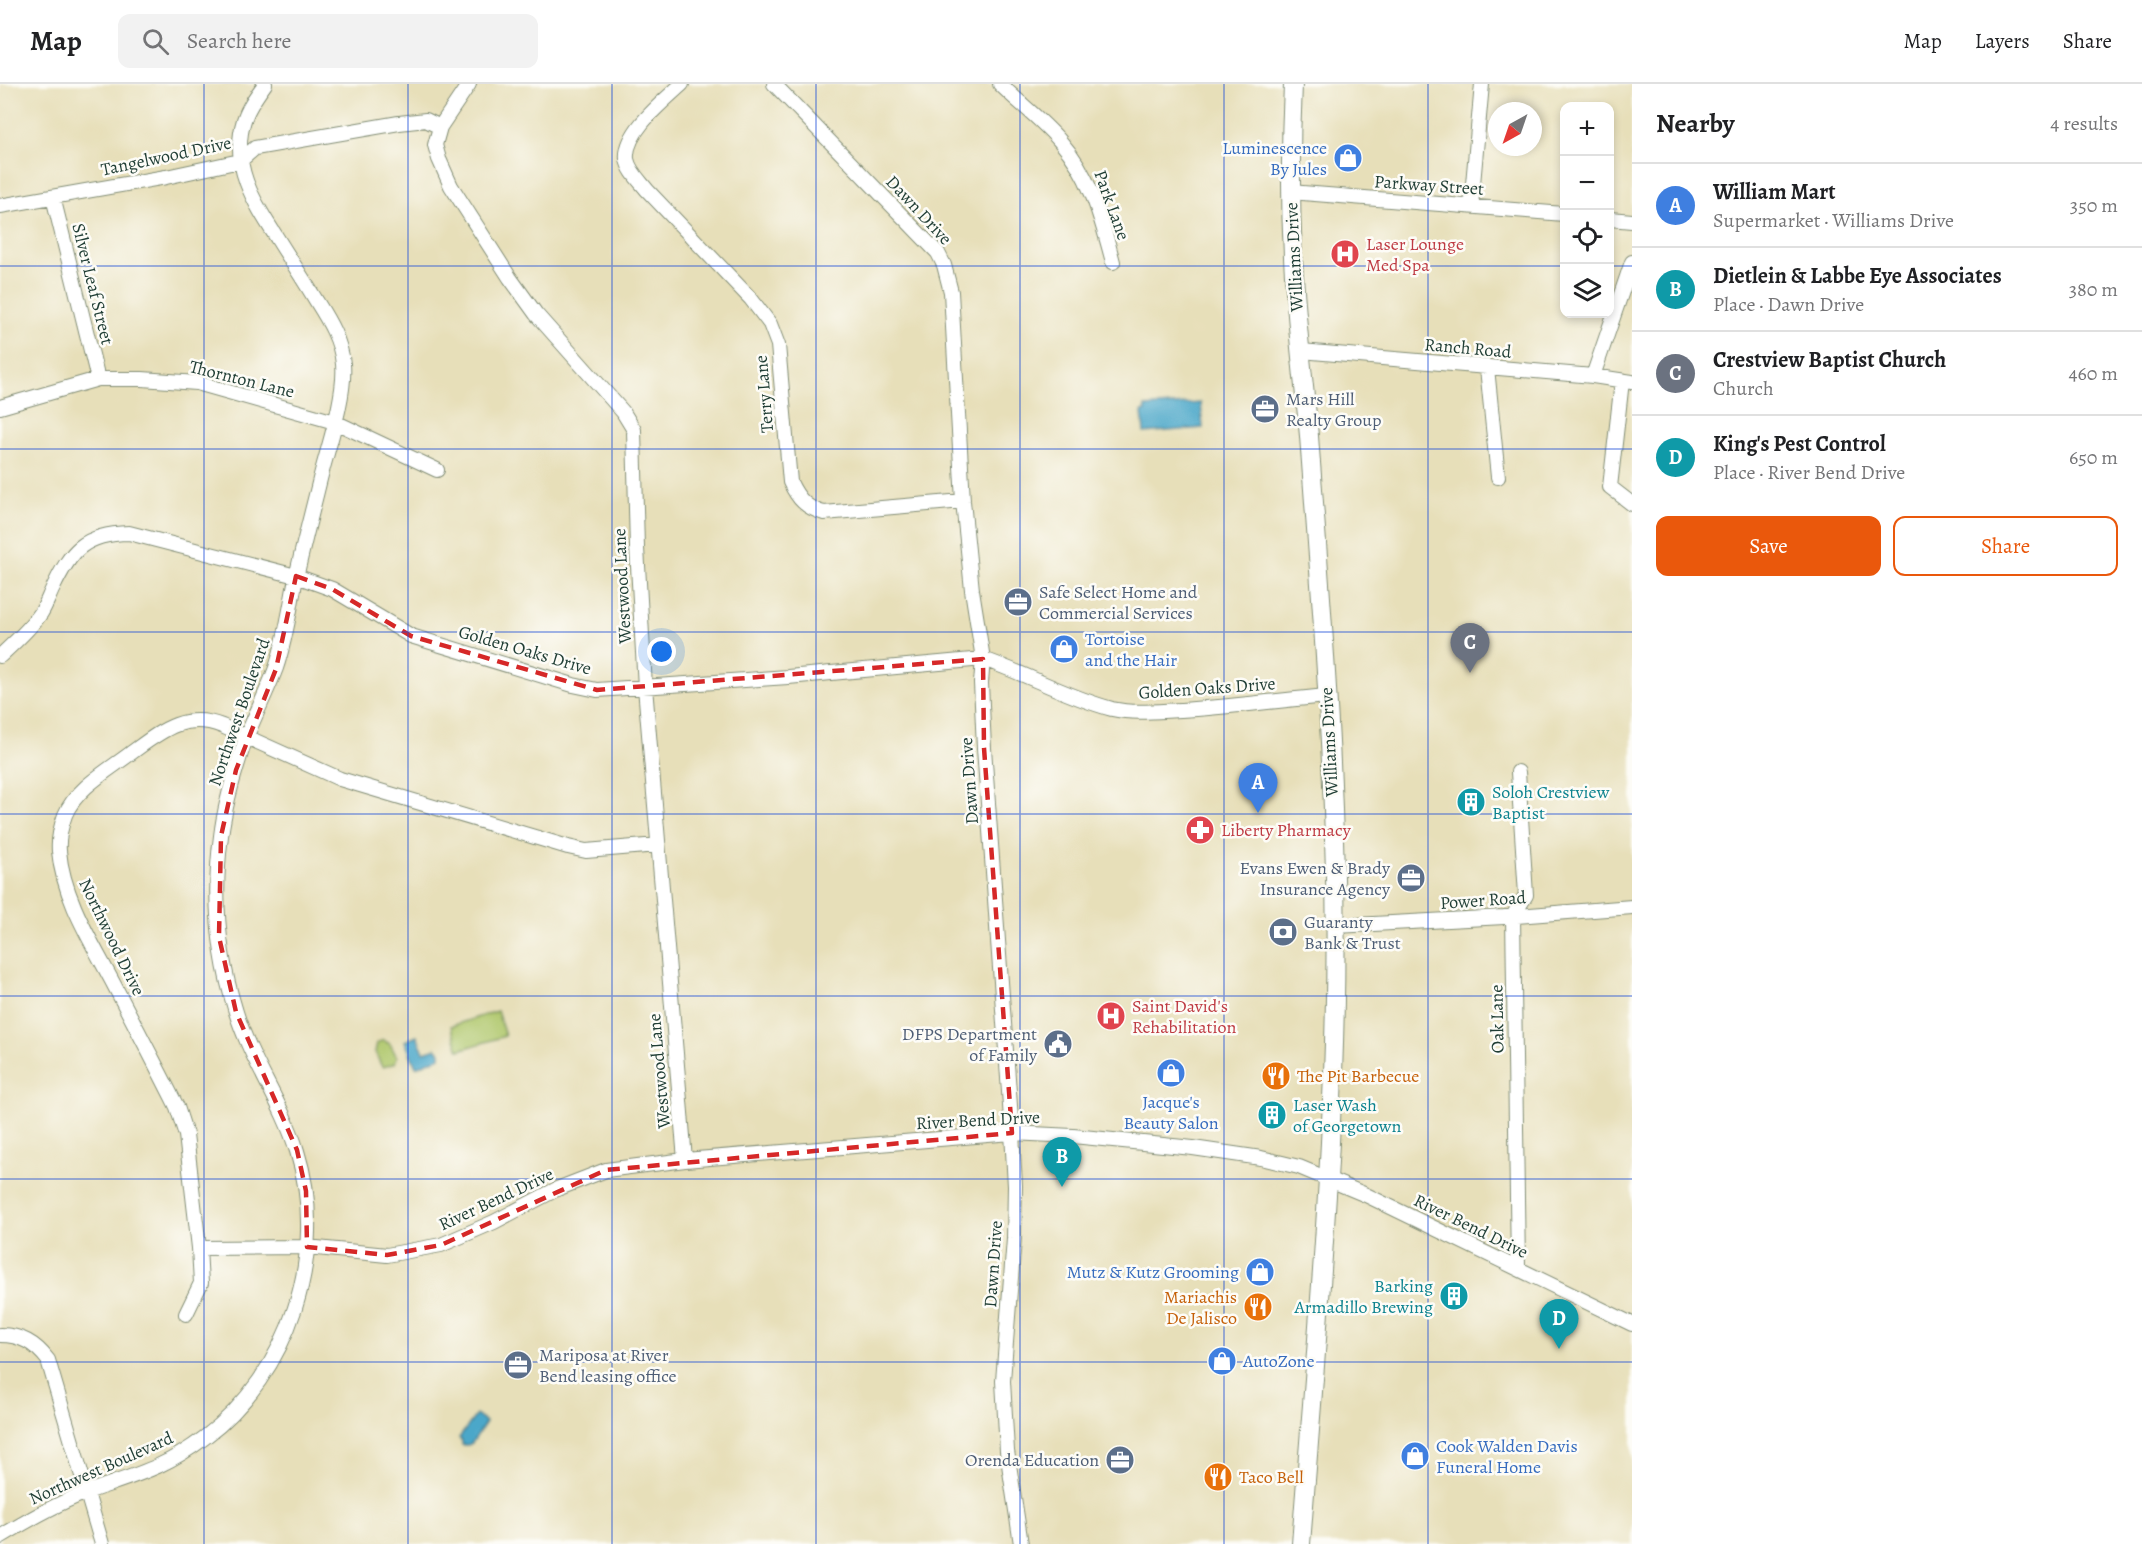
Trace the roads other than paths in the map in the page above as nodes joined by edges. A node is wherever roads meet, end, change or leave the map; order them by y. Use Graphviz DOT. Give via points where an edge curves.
graph roads {
  1 [pos="265,84"];
  2 [pos="470,84"];
  3 [pos="682,84"];
  4 [pos="774,84"];
  5 [pos="1000,84"];
  6 [pos="1293,84"];
  7 [pos="1482,84"];
  8 [pos="440,127"];
  9 [pos="240,161"];
  10 [pos="1290,192"];
  11 [pos="52,197"];
  12 [pos="0,206"];
  13 [pos="1471,206"];
  14 [pos="1560,214"];
  15 [pos="1614,219"];
  16 [pos="1632,221"];
  17 [pos="1632,261"];
  18 [pos="1113,262"];
  19 [pos="1301,351"];
  20 [pos="1487,368"];
  21 [pos="1593,376"];
  22 [pos="98,380"];
  23 [pos="1627,381"];
  24 [pos="0,407"];
  25 [pos="335,422"];
  26 [pos="437,470"];
  27 [pos="1498,477"];
  28 [pos="963,501"];
  29 [pos="1632,504"];
  30 [pos="296,576"];
  31 [pos="0,656"];
  32 [pos="983,659"];
  33 [pos="645,687"];
  34 [pos="1328,696"];
  35 [pos="247,737"];
  36 [pos="1518,772"];
  37 [pos="658,845"];
  38 [pos="1632,907"];
  39 [pos="1513,916"];
  40 [pos="1336,926"];
  41 [pos="1012,1133"];
  42 [pos="685,1160"];
  43 [pos="1329,1178"];
  44 [pos="307,1247"];
  45 [pos="199,1248"];
  46 [pos="1518,1268"];
  47 [pos="186,1314"];
  48 [pos="1632,1324"];
  49 [pos="0,1335"];
  50 [pos="87,1492"];
  51 [pos="0,1537"];
  52 [pos="102,1544"];
  53 [pos="1021,1544"];
  54 [pos="1300,1544"];
  1 -- 9 [label="street, Northwest Boulevard" via="244,120"];
  2 -- 8 [label="street"];
  3 -- 28 [label="street, Terry Lane" via="637,129 627,148 627,160 647,190 770,324 778,345 790,482 795,494 811,509 824,513"];
  4 -- 28 [label="street, Dawn Drive" via="938,253 944,265 951,292"];
  5 -- 18 [label="street, Park Lane" via="1074,158 1092,191"];
  6 -- 10 [label="main road, Williams Drive"];
  7 -- 13 [label="street"];
  8 -- 9 [label="street, Tangelwood Drive" via="426,120 399,123 255,148"];
  8 -- 33 [label="street, Westwood Lane" via="435,145 439,159 482,235 536,314 623,412 634,430"];
  9 -- 11 [label="street, Tangelwood Drive"];
  9 -- 25 [label="street, Northwest Boulevard" via="249,193 322,309 342,352 343,382"];
  10 -- 13 [label="street, Parkway Street"];
  10 -- 19 [label="main road, Williams Drive"];
  11 -- 12 [label="street, Tangelwood Drive"];
  11 -- 22 [label="street, Silver Leaf Street"];
  13 -- 14 [label="street, Parkway Street"];
  15 -- 16 [label="street"];
  17 -- 21 [label="street"];
  19 -- 20 [label="street, Ranch Road"];
  19 -- 34 [label="main road, Williams Drive"];
  20 -- 21 [label="street, Ranch Road"];
  20 -- 27 [label="street"];
  21 -- 23 [label="street, Ranch Road"];
  22 -- 24 [label="street, Thornton Lane"];
  22 -- 25 [label="street, Thornton Lane" via="197,383"];
  23 -- 29 [label="street" via="1610,488"];
  25 -- 26 [label="street, Thornton Lane"];
  25 -- 30 [label="street, Northwest Boulevard"];
  28 -- 32 [label="street, Dawn Drive"];
  30 -- 31 [label="street, Golden Oaks Drive" via="141,535 104,536 71,554 42,612"];
  30 -- 33 [label="street, Golden Oaks Drive" via="332,590 411,636 573,685 597,690"];
  30 -- 35 [label="street, Northwest Boulevard" via="279,659"];
  32 -- 33 [label="street, Golden Oaks Drive"];
  32 -- 34 [label="street, Golden Oaks Drive" via="1062,692 1131,712"];
  32 -- 41 [label="street, Dawn Drive" via="984,748"];
  33 -- 37 [label="street, Westwood Lane"];
  34 -- 40 [label="main road, Williams Drive"];
  35 -- 37 [label="street, Northwood Drive" via="340,779 568,847 586,851"];
  35 -- 44 [label="street, Northwest Boulevard" via="221,836 219,937 236,1012 297,1150 306,1191"];
  35 -- 45 [label="street, Northwood Drive" via="213,722 192,720 173,724 73,800 59,838 65,881 73,903 177,1107 186,1135"];
  36 -- 39 [label="street, Oak Lane" via="1526,895"];
  37 -- 42 [label="street, Westwood Lane"];
  38 -- 39 [label="street, Power Road"];
  39 -- 40 [label="street, Power Road"];
  39 -- 46 [label="street, Oak Lane"];
  40 -- 43 [label="main road, Williams Drive"];
  41 -- 42 [label="street, River Bend Drive"];
  41 -- 43 [label="street, River Bend Drive" via="1193,1148 1261,1158"];
  41 -- 53 [label="street, Dawn Drive" via="1014,1239 1003,1382 1007,1451"];
  42 -- 44 [label="street, River Bend Drive" via="606,1170 556,1189 441,1245 387,1255"];
  43 -- 46 [label="street, River Bend Drive"];
  43 -- 54 [label="main road, Williams Drive"];
  44 -- 45 [label="street, River Bend Drive"];
  44 -- 50 [label="street, Northwest Boulevard" via="299,1296 289,1325 271,1363 244,1401 207,1436 169,1462"];
  45 -- 47 [label="street, Northwood Drive" via="201,1283"];
  46 -- 48 [label="street, River Bend Drive"];
  49 -- 50 [label="street" via="28,1340 48,1360"];
  50 -- 51 [label="street, Northwest Boulevard"];
  50 -- 52 [label="street"];
}
